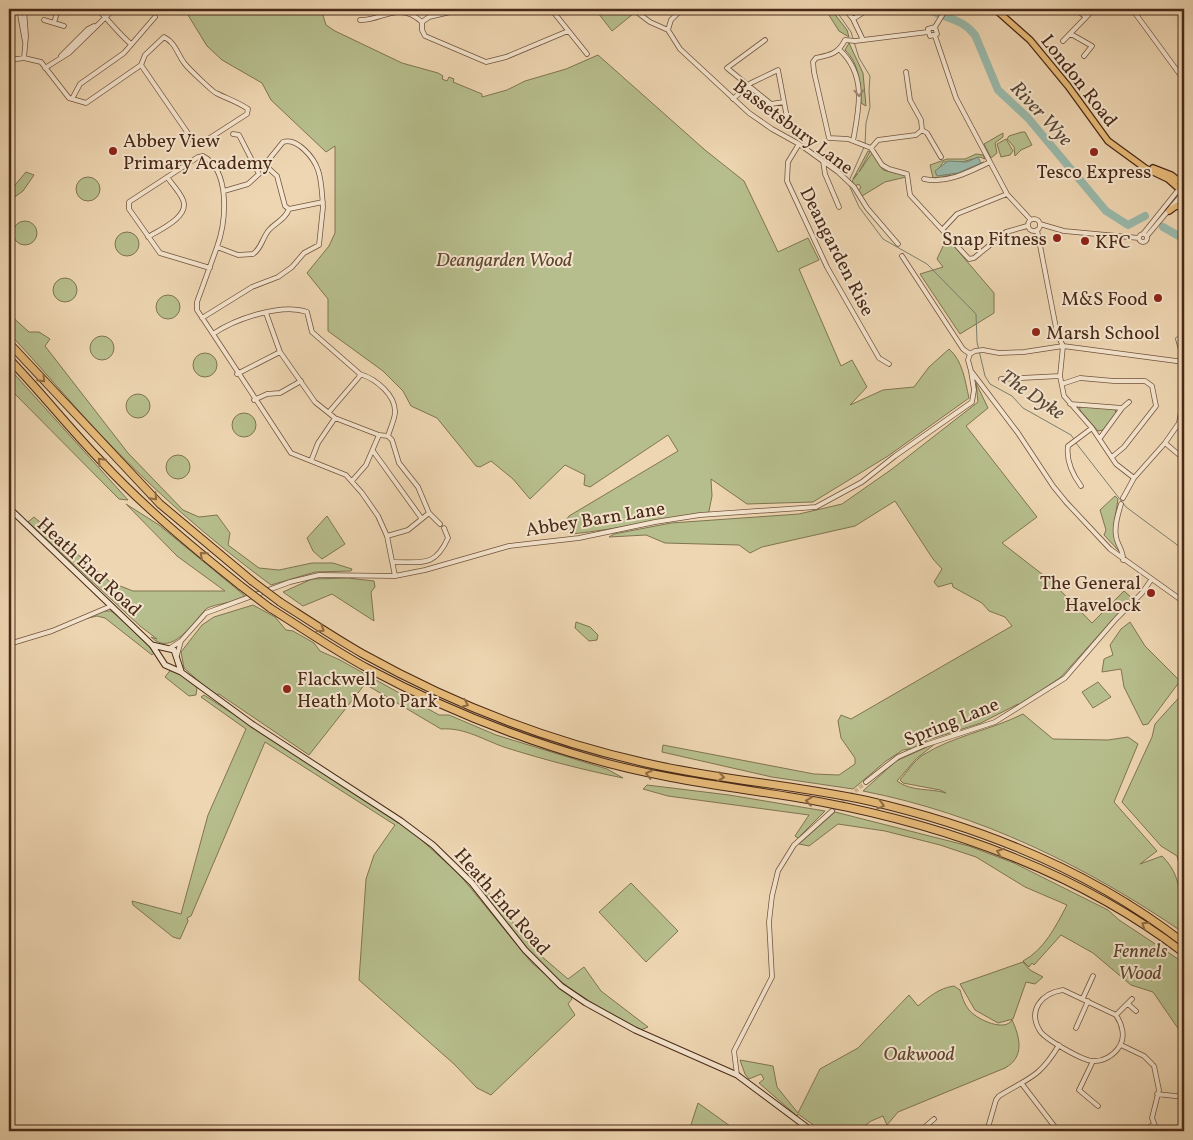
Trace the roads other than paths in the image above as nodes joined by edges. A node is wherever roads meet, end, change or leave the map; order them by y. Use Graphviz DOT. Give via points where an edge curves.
graph roads {
  1 [pos="19,9"];
  2 [pos="24,9"];
  3 [pos="58,9"];
  4 [pos="97,9"];
  5 [pos="112,9"];
  6 [pos="463,9"];
  7 [pos="551,9"];
  8 [pos="682,9"];
  9 [pos="845,9"];
  10 [pos="869,9"];
  11 [pos="995,9"];
  12 [pos="1075,9"];
  13 [pos="1094,9"];
  14 [pos="1132,9"];
  15 [pos="944,10"];
  16 [pos="638,13"];
  17 [pos="106,15"];
  18 [pos="155,17"];
  19 [pos="1086,17"];
  20 [pos="853,19"];
  21 [pos="44,20"];
  22 [pos="360,20"];
  23 [pos="422,22"];
  24 [pos="54,23"];
  25 [pos="64,26"];
  26 [pos="935,27"];
  27 [pos="668,30"];
  28 [pos="568,31"];
  29 [pos="928,32"];
  30 [pos="1071,34"];
  31 [pos="935,36"];
  32 [pos="766,40"];
  33 [pos="863,40"];
  34 [pos="1063,41"];
  35 [pos="26,44"];
  36 [pos="131,44"];
  37 [pos="840,50"];
  38 [pos="587,54"];
  39 [pos="1084,56"];
  40 [pos="24,58"];
  41 [pos="9,60"];
  42 [pos="142,65"];
  43 [pos="45,68"];
  44 [pos="906,72"];
  45 [pos="1184,80"];
  46 [pos="749,84"];
  47 [pos="72,99"];
  48 [pos="733,99"];
  49 [pos="784,102"];
  50 [pos="788,123"];
  51 [pos="922,130"];
  52 [pos="233,134"];
  53 [pos="852,141"];
  54 [pos="799,144"];
  55 [pos="870,148"];
  56 [pos="941,157"];
  57 [pos="823,161"];
  58 [pos="990,162"];
  59 [pos="167,177"];
  60 [pos="924,179"];
  61 [pos="1183,188"];
  62 [pos="224,191"];
  63 [pos="1007,194"];
  64 [pos="322,202"];
  65 [pos="1184,207"];
  66 [pos="840,208"];
  67 [pos="289,209"];
  68 [pos="1169,211"];
  69 [pos="1030,219"];
  70 [pos="1040,224"];
  71 [pos="1027,226"];
  72 [pos="943,229"];
  73 [pos="1037,230"];
  74 [pos="1145,235"];
  75 [pos="148,238"];
  76 [pos="1139,238"];
  77 [pos="898,244"];
  78 [pos="217,247"];
  79 [pos="902,256"];
  80 [pos="210,268"];
  81 [pos="266,313"];
  82 [pos="202,318"];
  83 [pos="213,334"];
  84 [pos="1184,337"];
  85 [pos="9,343"];
  86 [pos="1063,346"];
  87 [pos="280,352"];
  88 [pos="970,354"];
  89 [pos="9,359"];
  90 [pos="1184,363"];
  91 [pos="889,364"];
  92 [pos="971,371"];
  93 [pos="237,374"];
  94 [pos="360,374"];
  95 [pos="1060,376"];
  96 [pos="1001,379"];
  97 [pos="301,381"];
  98 [pos="1062,384"];
  99 [pos="1184,394"];
  100 [pos="254,400"];
  101 [pos="1130,402"];
  102 [pos="1070,404"];
  103 [pos="1122,408"];
  104 [pos="328,412"];
  105 [pos="334,418"];
  106 [pos="1178,423"];
  107 [pos="1092,428"];
  108 [pos="1184,428"];
  109 [pos="379,436"];
  110 [pos="388,436"];
  111 [pos="1100,438"];
  112 [pos="1165,443"];
  113 [pos="373,451"];
  114 [pos="1112,457"];
  115 [pos="1184,459"];
  116 [pos="311,461"];
  117 [pos="1134,478"];
  118 [pos="352,481"];
  119 [pos="1081,486"];
  120 [pos="1123,498"];
  121 [pos="1121,504"];
  122 [pos="9,508"];
  123 [pos="429,513"];
  124 [pos="422,519"];
  125 [pos="440,524"];
  126 [pos="444,528"];
  127 [pos="388,536"];
  128 [pos="1124,560"];
  129 [pos="394,562"];
  130 [pos="395,576"];
  131 [pos="1151,580"];
  132 [pos="1184,602"];
  133 [pos="111,606"];
  134 [pos="181,641"];
  135 [pos="9,644"];
  136 [pos="152,645"];
  137 [pos="168,648"];
  138 [pos="160,656"];
  139 [pos="177,658"];
  140 [pos="170,666"];
  141 [pos="182,672"];
  142 [pos="866,782"];
  143 [pos="832,811"];
  144 [pos="1184,943"];
  145 [pos="1184,953"];
  146 [pos="1093,976"];
  147 [pos="1083,998"];
  148 [pos="1132,999"];
  149 [pos="1088,1000"];
  150 [pos="1128,1004"];
  151 [pos="1136,1011"];
  152 [pos="1116,1014"];
  153 [pos="1076,1028"];
  154 [pos="1058,1045"];
  155 [pos="1121,1045"];
  156 [pos="1093,1062"];
  157 [pos="737,1075"];
  158 [pos="1022,1084"];
  159 [pos="1157,1094"];
  160 [pos="1184,1098"];
  161 [pos="1098,1106"];
  162 [pos="934,1119"];
  163 [pos="1154,1124"];
  164 [pos="812,1131"];
  165 [pos="920,1131"];
  166 [pos="987,1131"];
  167 [pos="1058,1131"];
  168 [pos="1144,1131"];
  169 [pos="1157,1131"];
  1 -- 35 [label="street"];
  2 -- 35 [label="street"];
  3 -- 24 [label="street"];
  4 -- 17 [label="street"];
  5 -- 17 [label="street"];
  6 -- 23 [label="street" via="429,17"];
  7 -- 28 [label="street"];
  8 -- 27 [label="street" via="671,20"];
  9 -- 20 [label="street"];
  10 -- 20 [label="street"];
  11 -- 61 [label="main road, London Road" via="1030,40 1108,141"];
  12 -- 19 [label="street"];
  13 -- 19 [label="street"];
  14 -- 45 [label="street"];
  15 -- 26 [label="street"];
  16 -- 27 [label="street"];
  17 -- 36 [label="street"];
  17 -- 43 [label="street" via="69,53"];
  18 -- 36 [label="street"];
  19 -- 30 [label="street"];
  20 -- 33 [label="street"];
  21 -- 24 [label="street"];
  22 -- 23 [label="street" via="391,12 411,14"];
  23 -- 28 [label="street" via="425,36 486,62"];
  24 -- 25 [label="street"];
  26 -- 29 [label="street"];
  26 -- 31 [label="street"];
  27 -- 48 [label="street, Bassetsbury Lane" via="680,49"];
  28 -- 38 [label="street"];
  29 -- 31 [label="street"];
  29 -- 33 [label="street"];
  30 -- 34 [label="street"];
  30 -- 39 [label="street" via="1092,46"];
  31 -- 58 [label="street" via="954,93"];
  32 -- 46 [label="street" via="727,68"];
  33 -- 37 [label="street" via="845,40"];
  35 -- 40 [label="street"];
  36 -- 47 [label="street" via="124,53 80,84"];
  37 -- 53 [label="street, one-way" via="858,78 860,106"];
  37 -- 53 [label="street" via="816,58 814,72 829,138"];
  40 -- 41 [label="street"];
  40 -- 43 [label="street" via="34,59"];
  42 -- 42 [label="street" via="146,55 164,37 178,50 188,68 214,92 248,109 247,114 196,145"];
  42 -- 47 [label="street" via="86,103"];
  43 -- 47 [label="street"];
  44 -- 51 [label="street" via="910,100 921,120"];
  46 -- 48 [label="street"];
  46 -- 49 [label="street" via="771,104"];
  46 -- 49 [label="street" via="778,70"];
  48 -- 54 [label="street, Bassetsbury Lane" via="772,130"];
  49 -- 50 [label="street"];
  51 -- 55 [label="street" via="916,135 878,140"];
  51 -- 56 [label="street" via="928,133"];
  52 -- 62 [label="street" via="239,135 260,174 248,184"];
  53 -- 55 [label="street"];
  54 -- 57 [label="street, Bassetsbury Lane"];
  54 -- 91 [label="street, Deangarden Rise" via="788,162 787,181 827,267 878,359"];
  55 -- 72 [label="street" via="882,165 907,174 910,195"];
  57 -- 66 [label="street" via="825,174"];
  57 -- 77 [label="street, Bassetsbury Lane" via="853,186 866,208"];
  58 -- 60 [label="street" via="959,177"];
  58 -- 63 [label="street"];
  59 -- 62 [label="street" via="203,156 215,170"];
  59 -- 75 [label="street" via="183,199 183,210 179,217"];
  59 -- 75 [label="street" via="129,202 129,209"];
  61 -- 68 [label="street"];
  61 -- 74 [label="street"];
  62 -- 78 [label="street" via="223,230"];
  63 -- 69 [label="street"];
  63 -- 72 [label="street" via="957,214"];
  64 -- 67 [label="street"];
  64 -- 67 [label="street" via="318,169 302,147 287,140 266,166 277,176 285,206"];
  64 -- 82 [label="street" via="319,245 304,253 278,277 252,287"];
  65 -- 68 [label="main road" via="1176,206"];
  67 -- 78 [label="street" via="284,218 270,228 253,254 238,254"];
  68 -- 74 [label="street"];
  69 -- 70 [label="street" via="1036,218"];
  69 -- 71 [label="street"];
  70 -- 73 [label="street"];
  70 -- 76 [label="street" via="1064,230"];
  71 -- 72 [label="street" via="1006,232 969,259"];
  71 -- 73 [label="street"];
  73 -- 86 [label="street" via="1057,332"];
  74 -- 76 [label="street"];
  74 -- 76 [label="street" via="1147,240 1144,242"];
  75 -- 80 [label="street" via="160,253"];
  78 -- 80 [label="street"];
  79 -- 88 [label="street" via="963,349"];
  80 -- 82 [label="street" via="197,302"];
  81 -- 83 [label="street" via="223,327"];
  81 -- 87 [label="street"];
  81 -- 94 [label="street" via="296,308 307,312 312,332"];
  82 -- 83 [label="street"];
  83 -- 93 [label="street"];
  84 -- 90 [label="street" via="1178,339"];
  85 -- 144 [label="highway, one-way, bridge" via="160,504 252,582 373,659 463,703 577,744 646,764 869,802 1009,845 1089,881 1137,909"];
  86 -- 88 [label="street" via="1024,352 984,350"];
  86 -- 90 [label="street"];
  86 -- 95 [label="street"];
  87 -- 93 [label="street"];
  87 -- 97 [label="street"];
  88 -- 92 [label="street"];
  145 -- 89 [label="highway, one-way, bridge" via="1128,914 1003,853 932,830 826,803 676,780 594,760 533,741 409,689 334,649 270,608 174,532 101,461"];
  92 -- 128 [label="street" via="1018,433 1052,486"];
  92 -- 130 [label="street, Abbey Barn Lane" via="972,402 862,482 816,507 700,515 655,522 579,538 509,546"];
  93 -- 100 [label="street"];
  94 -- 104 [label="street" via="360,378"];
  94 -- 110 [label="street" via="371,377 394,403 395,414"];
  95 -- 96 [label="street"];
  95 -- 98 [label="street"];
  97 -- 100 [label="street" via="280,393"];
  97 -- 104 [label="street" via="315,402"];
  98 -- 102 [label="street" via="1064,396"];
  98 -- 114 [label="street" via="1080,378 1144,381 1152,386 1156,406 1124,447"];
  99 -- 106 [label="street"];
  100 -- 116 [label="street" via="291,453"];
  101 -- 103 [label="street"];
  102 -- 103 [label="street"];
  102 -- 107 [label="street"];
  103 -- 111 [label="street"];
  104 -- 105 [label="street"];
  105 -- 109 [label="street"];
  105 -- 116 [label="street"];
  106 -- 108 [label="street"];
  106 -- 112 [label="street"];
  107 -- 111 [label="street"];
  107 -- 119 [label="street" via="1068,446 1067,454 1074,476"];
  109 -- 110 [label="street"];
  109 -- 113 [label="street"];
  110 -- 123 [label="street" via="399,464 418,487"];
  111 -- 114 [label="street"];
  112 -- 115 [label="street"];
  112 -- 117 [label="street"];
  113 -- 118 [label="street"];
  113 -- 124 [label="street"];
  114 -- 117 [label="street"];
  116 -- 118 [label="street" via="346,475"];
  117 -- 120 [label="street"];
  118 -- 127 [label="street" via="378,516"];
  121 -- 128 [label="street" via="1116,520 1116,537"];
  122 -- 133 [label="street, Heath End Road"];
  123 -- 124 [label="street"];
  123 -- 125 [label="street"];
  124 -- 127 [label="street" via="408,530"];
  126 -- 129 [label="street" via="448,538 434,559"];
  127 -- 129 [label="street"];
  128 -- 131 [label="street"];
  129 -- 130 [label="street"];
  130 -- 134 [label="street, Abbey Barn Lane" via="319,575 290,582 206,613"];
  131 -- 132 [label="street"];
  131 -- 142 [label="street, Spring Lane" via="1065,678 995,722 898,757"];
  133 -- 135 [label="street" via="52,631"];
  133 -- 136 [label="street, Heath End Road"];
  134 -- 137 [label="street, Abbey Barn Lane"];
  134 -- 139 [label="street, Abbey Barn Lane"];
  136 -- 137 [label="street"];
  136 -- 138 [label="street, Heath End Road"];
  137 -- 138 [label="street"];
  137 -- 139 [label="street"];
  138 -- 140 [label="street, Heath End Road" via="162,663"];
  139 -- 140 [label="street"];
  139 -- 141 [label="street"];
  140 -- 141 [label="street, Heath End Road"];
  141 -- 157 [label="street, Heath End Road" via="246,720 433,845 472,882 525,950 562,986 635,1030"];
  143 -- 157 [label="street" via="794,845 778,871 769,922 772,977 734,1051"];
  146 -- 147 [label="street"];
  147 -- 149 [label="street"];
  147 -- 154 [label="street" via="1071,992 1058,991 1044,996 1038,1004 1035,1022 1040,1032"];
  148 -- 150 [label="street"];
  149 -- 152 [label="street"];
  149 -- 153 [label="street"];
  150 -- 151 [label="street"];
  150 -- 152 [label="street"];
  152 -- 155 [label="street" via="1122,1027"];
  154 -- 156 [label="street"];
  154 -- 158 [label="street" via="1045,1066"];
  155 -- 156 [label="street" via="1103,1060"];
  155 -- 159 [label="street" via="1144,1056 1153,1065 1158,1078"];
  156 -- 161 [label="street" via="1079,1090"];
  157 -- 164 [label="street, Heath End Road"];
  158 -- 166 [label="street" via="996,1100"];
  158 -- 167 [label="street"];
  159 -- 160 [label="street"];
  159 -- 163 [label="street" via="1153,1108"];
  162 -- 165 [label="street"];
  163 -- 168 [label="street"];
  163 -- 169 [label="street"];
}
